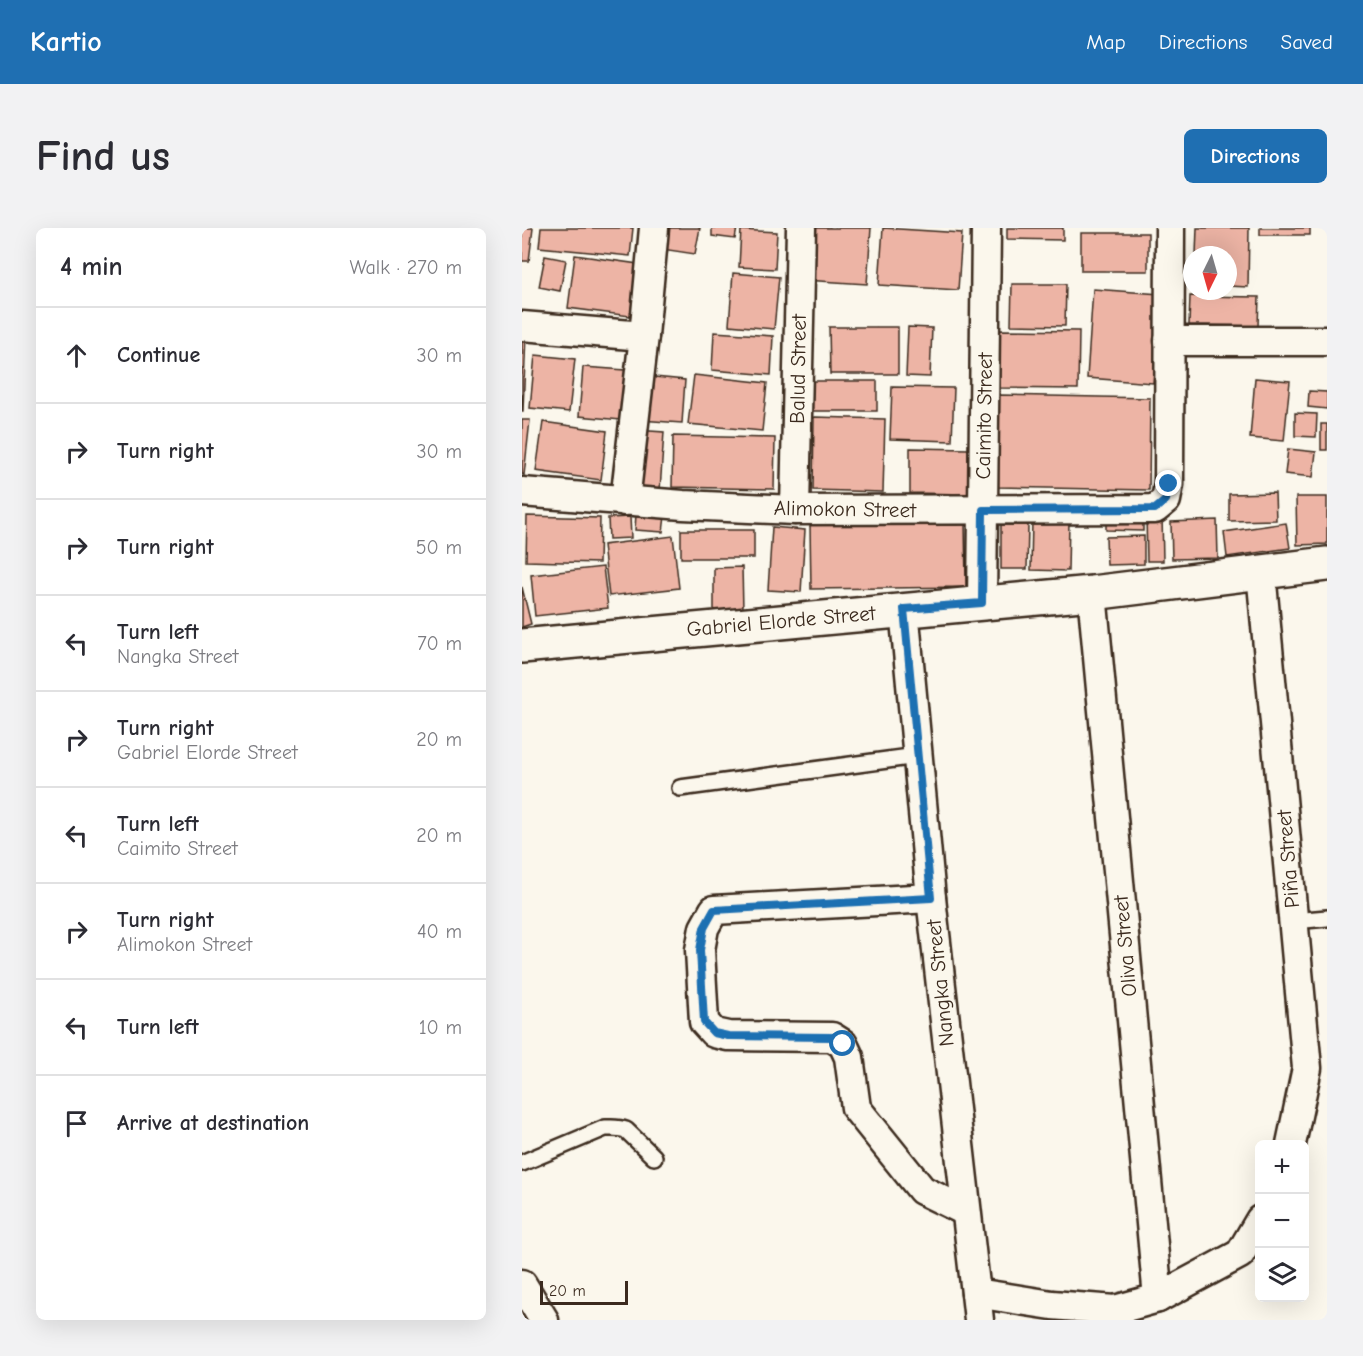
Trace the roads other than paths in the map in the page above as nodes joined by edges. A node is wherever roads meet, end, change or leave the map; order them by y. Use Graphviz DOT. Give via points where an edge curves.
graph roads {
  1 [pos="654,228"];
  2 [pos="801,228"];
  3 [pos="986,228"];
  4 [pos="1170,228"];
  5 [pos="522,326"];
  6 [pos="644,336"];
  7 [pos="1169,341"];
  8 [pos="1327,341"];
  9 [pos="522,492"];
  10 [pos="626,501"];
  11 [pos="795,510"];
  12 [pos="983,510"];
  13 [pos="1327,564"];
  14 [pos="1261,572"];
  15 [pos="1092,593"];
  16 [pos="982,603"];
  17 [pos="904,609"];
  18 [pos="522,646"];
  19 [pos="917,756"];
  20 [pos="680,788"];
  21 [pos="931,898"];
  22 [pos="1327,918"];
  23 [pos="1294,921"];
  24 [pos="1292,1140"];
  25 [pos="654,1157"];
  26 [pos="522,1163"];
  27 [pos="966,1211"];
  28 [pos="1255,1228"];
  29 [pos="522,1284"];
  30 [pos="1158,1298"];
  31 [pos="977,1306"];
  32 [pos="544,1320"];
  1 -- 6 [label="street"];
  2 -- 11 [label="street, Balud Street"];
  3 -- 12 [label="street, Caimito Street"];
  4 -- 7 [label="street"];
  5 -- 6 [label="street"];
  6 -- 10 [label="street"];
  7 -- 8 [label="street"];
  7 -- 12 [label="street, Alimokon Street" via="1166,500 1155,509"];
  9 -- 10 [label="street, Alimokon Street"];
  10 -- 11 [label="street, Alimokon Street"];
  11 -- 12 [label="street, Alimokon Street"];
  12 -- 16 [label="street, Caimito Street"];
  13 -- 14 [label="street, Gabriel Elorde Street"];
  14 -- 15 [label="street, Gabriel Elorde Street"];
  14 -- 23 [label="street, Piña Street"];
  15 -- 16 [label="street, Gabriel Elorde Street"];
  15 -- 30 [label="street, Oliva Street"];
  16 -- 17 [label="street, Gabriel Elorde Street"];
  17 -- 18 [label="street, Gabriel Elorde Street"];
  17 -- 19 [label="street, Nangka Street"];
  19 -- 20 [label="lane"];
  19 -- 21 [label="street, Nangka Street"];
  21 -- 27 [label="street, Nangka Street"];
  21 -- 27 [label="street" via="714,910 704,928 700,950 704,1022 714,1033 728,1036 832,1037 843,1044 849,1057 856,1108 922,1190"];
  22 -- 23 [label="lane"];
  23 -- 24 [label="street, Piña Street" via="1307,1068"];
  25 -- 26 [label="lane" via="620,1127 605,1128"];
  27 -- 31 [label="street, Nangka Street"];
  28 -- 30 [label="street" via="1240,1254"];
  29 -- 32 [label="street"];
  30 -- 31 [label="street" via="1115,1310 1052,1305"];
}
